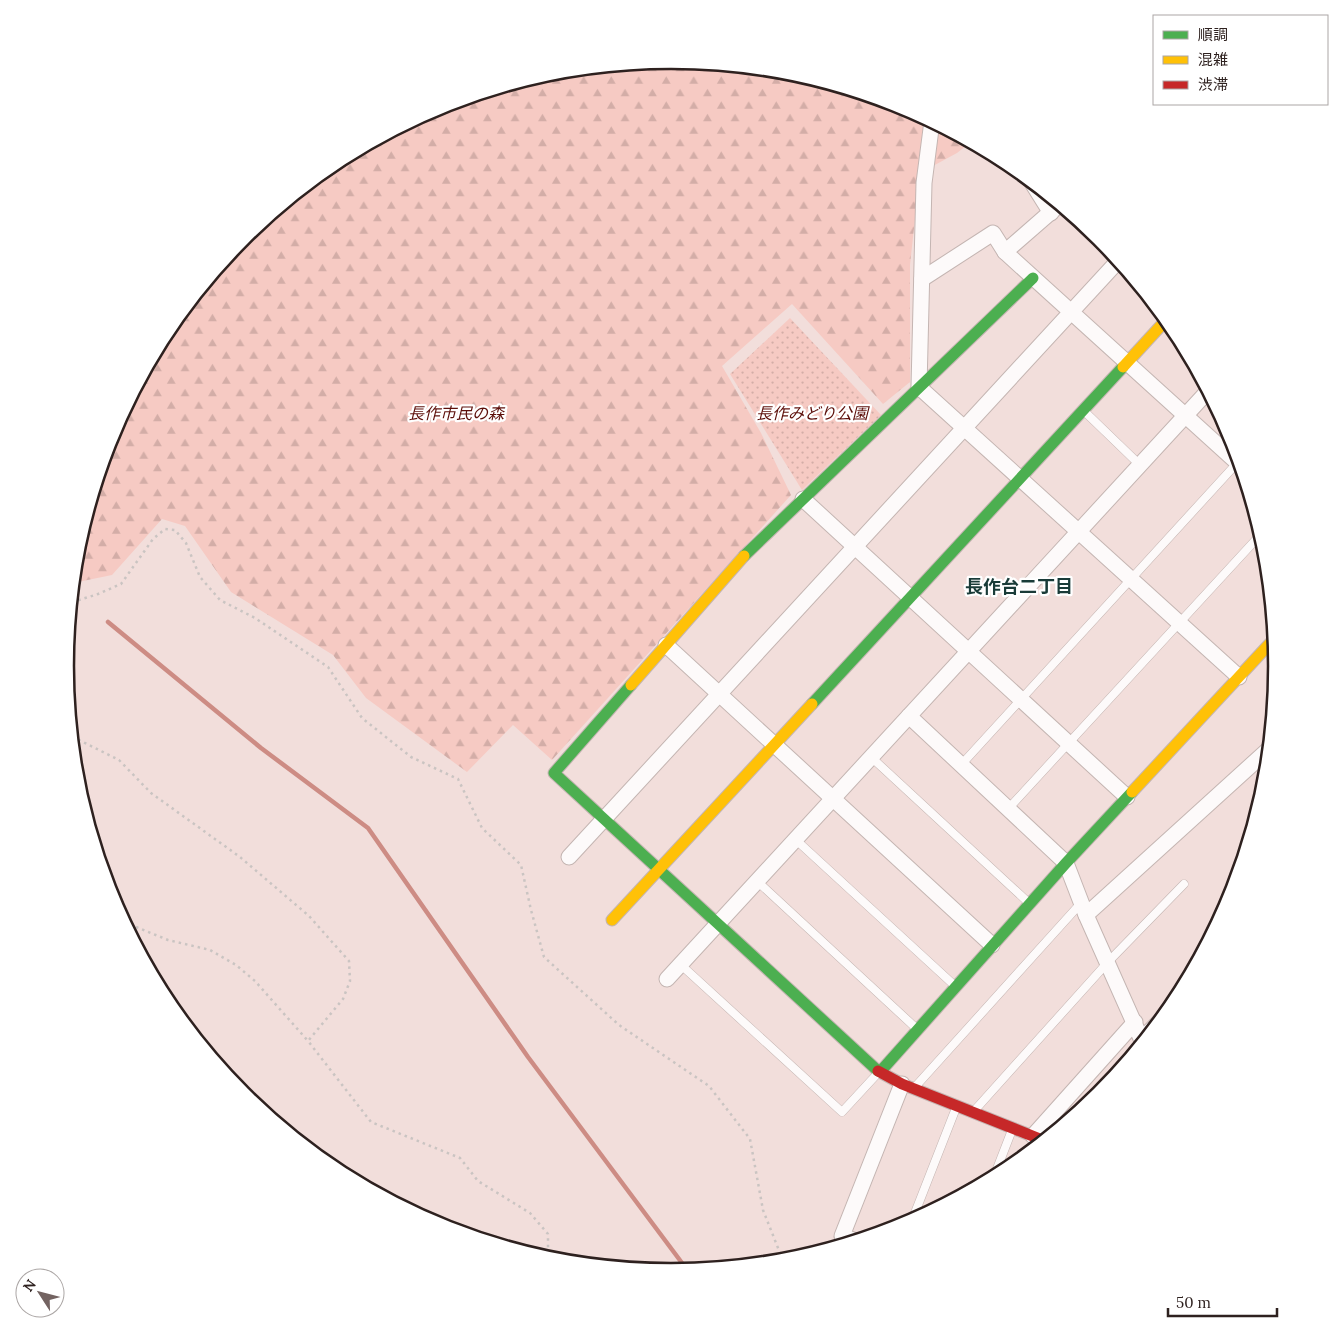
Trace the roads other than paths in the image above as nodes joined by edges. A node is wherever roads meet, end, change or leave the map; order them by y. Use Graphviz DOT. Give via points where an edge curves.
graph roads {
  1 [pos="931,128"];
  2 [pos="1055,209"];
  3 [pos="1005,252"];
  4 [pos="1114,265"];
  5 [pos="1034,278"];
  6 [pos="922,279"];
  7 [pos="1072,312"];
  8 [pos="1162,324"];
  9 [pos="1127,362"];
  10 [pos="919,387"];
  11 [pos="1204,395"];
  12 [pos="1083,410"];
  13 [pos="1186,415"];
  14 [pos="964,428"];
  15 [pos="1230,454"];
  16 [pos="1140,465"];
  17 [pos="1236,468"];
  18 [pos="1020,479"];
  19 [pos="803,499"];
  20 [pos="1078,532"];
  21 [pos="1256,540"];
  22 [pos="855,547"];
  23 [pos="1131,579"];
  24 [pos="910,597"];
  25 [pos="1179,623"];
  26 [pos="666,645"];
  27 [pos="1268,645"];
  28 [pos="969,651"];
  29 [pos="1238,677"];
  30 [pos="719,694"];
  31 [pos="1021,700"];
  32 [pos="909,716"];
  33 [pos="1068,743"];
  34 [pos="774,745"];
  35 [pos="1263,754"];
  36 [pos="871,757"];
  37 [pos="961,765"];
  38 [pos="1127,797"];
  39 [pos="833,798"];
  40 [pos="1008,809"];
  41 [pos="604,819"];
  42 [pos="796,839"];
  43 [pos="569,857"];
  44 [pos="1066,863"];
  45 [pos="659,869"];
  46 [pos="757,881"];
  47 [pos="1184,884"];
  48 [pos="1030,904"];
  49 [pos="1084,909"];
  50 [pos="612,920"];
  51 [pos="718,923"];
  52 [pos="992,945"];
  53 [pos="1108,962"];
  54 [pos="680,964"];
  55 [pos="666,979"];
  56 [pos="956,987"];
  57 [pos="1135,1022"];
  58 [pos="917,1030"];
  59 [pos="1140,1037"];
  60 [pos="880,1072"];
  61 [pos="908,1086"];
  62 [pos="957,1106"];
  63 [pos="973,1112"];
  64 [pos="1013,1128"];
  65 [pos="1039,1138"];
  66 [pos="997,1168"];
  67 [pos="915,1212"];
  68 [pos="847,1238"];
  1 -- 6 [label="street" via="924,183"];
  2 -- 3 [label="street"];
  3 -- 5 [label="street"];
  3 -- 6 [label="street" via="993,233"];
  4 -- 7 [label="street"];
  5 -- 7 [label="street"];
  5 -- 10 [label="street"];
  6 -- 10 [label="street"];
  7 -- 9 [label="street"];
  7 -- 14 [label="street"];
  8 -- 9 [label="street"];
  9 -- 12 [label="street"];
  9 -- 13 [label="street"];
  10 -- 14 [label="street"];
  10 -- 19 [label="street"];
  11 -- 13 [label="street"];
  12 -- 16 [label="lane"];
  12 -- 18 [label="street"];
  13 -- 15 [label="street"];
  13 -- 16 [label="street"];
  14 -- 18 [label="street"];
  14 -- 22 [label="street"];
  16 -- 20 [label="street"];
  17 -- 23 [label="lane"];
  18 -- 20 [label="street"];
  18 -- 24 [label="street"];
  19 -- 22 [label="street"];
  19 -- 26 [label="street" via="748,552"];
  20 -- 23 [label="street"];
  20 -- 28 [label="street"];
  21 -- 25 [label="lane"];
  22 -- 24 [label="street"];
  22 -- 30 [label="street"];
  23 -- 25 [label="street"];
  23 -- 31 [label="lane"];
  24 -- 28 [label="street"];
  24 -- 34 [label="street"];
  25 -- 29 [label="street"];
  25 -- 33 [label="lane"];
  26 -- 30 [label="street"];
  26 -- 41 [label="street" via="554,772"];
  27 -- 29 [label="street"];
  28 -- 31 [label="street"];
  28 -- 32 [label="street"];
  29 -- 38 [label="street"];
  30 -- 34 [label="street"];
  30 -- 41 [label="street"];
  31 -- 33 [label="street"];
  31 -- 37 [label="lane"];
  32 -- 36 [label="street"];
  32 -- 37 [label="street"];
  33 -- 38 [label="street"];
  33 -- 40 [label="lane"];
  34 -- 39 [label="street"];
  34 -- 45 [label="street"];
  35 -- 49 [label="street"];
  36 -- 39 [label="street"];
  36 -- 48 [label="lane"];
  37 -- 40 [label="street"];
  38 -- 44 [label="street"];
  39 -- 42 [label="street"];
  39 -- 52 [label="street"];
  40 -- 44 [label="street"];
  41 -- 43 [label="street"];
  41 -- 45 [label="street"];
  42 -- 46 [label="street"];
  42 -- 56 [label="lane"];
  44 -- 48 [label="street"];
  44 -- 49 [label="street"];
  45 -- 50 [label="street"];
  45 -- 51 [label="street"];
  46 -- 51 [label="street"];
  46 -- 58 [label="lane"];
  47 -- 53 [label="lane"];
  48 -- 52 [label="street"];
  49 -- 53 [label="street"];
  49 -- 61 [label="lane"];
  51 -- 54 [label="street"];
  51 -- 60 [label="street"];
  52 -- 56 [label="street"];
  53 -- 57 [label="street"];
  53 -- 63 [label="lane"];
  54 -- 55 [label="street"];
  54 -- 60 [label="lane" via="842,1112"];
  56 -- 58 [label="street"];
  57 -- 59 [label="street"];
  57 -- 65 [label="street"];
  58 -- 60 [label="street"];
  60 -- 61 [label="street"];
  61 -- 62 [label="street"];
  61 -- 68 [label="street" via="842,1236"];
  62 -- 63 [label="street"];
  62 -- 67 [label="lane"];
  63 -- 64 [label="street"];
  64 -- 65 [label="street"];
  64 -- 66 [label="lane"];
}
